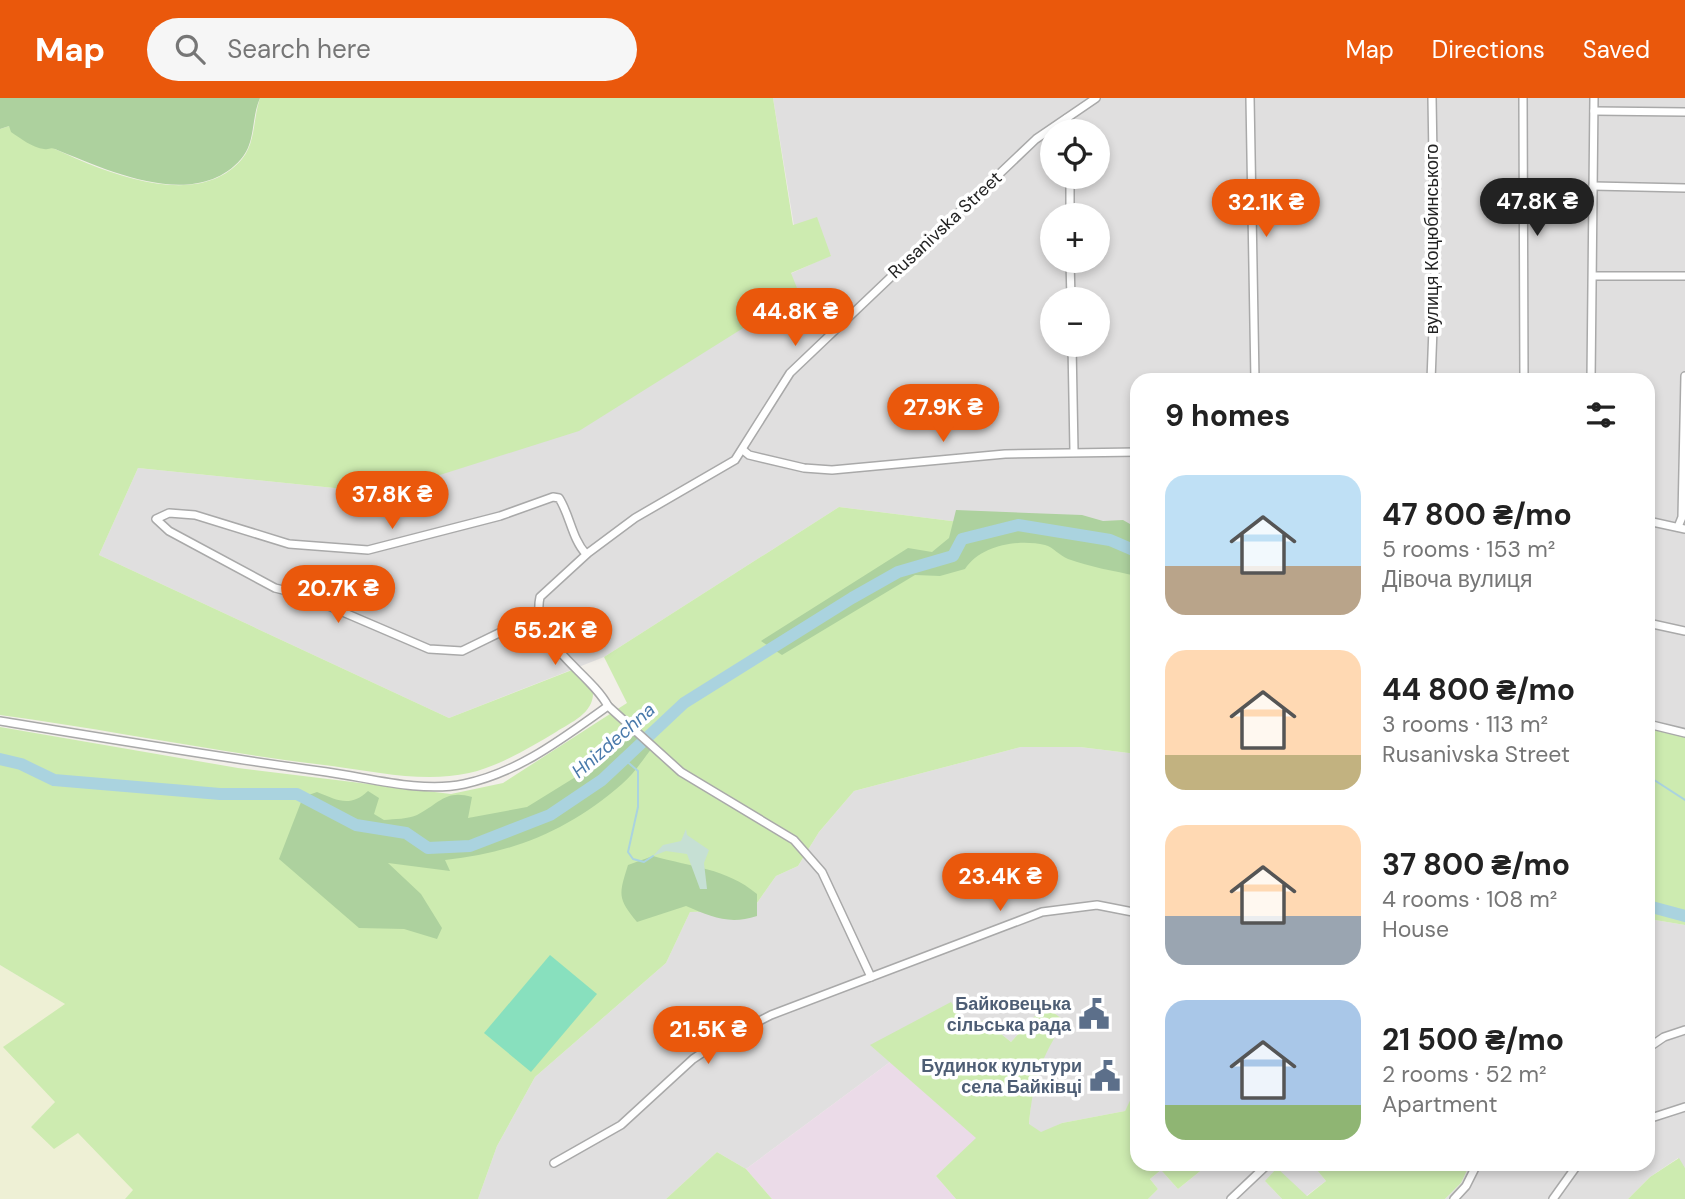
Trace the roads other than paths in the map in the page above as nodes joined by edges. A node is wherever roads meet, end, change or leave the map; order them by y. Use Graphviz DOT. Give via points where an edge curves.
graph roads {
  1 [pos="1096,98"];
  2 [pos="1250,98"];
  3 [pos="1432,98"];
  4 [pos="1523,98"];
  5 [pos="1594,98"];
  6 [pos="1594,111"];
  7 [pos="1685,112"];
  8 [pos="1066,118"];
  9 [pos="1593,186"];
  10 [pos="1685,188"];
  11 [pos="1685,275"];
  12 [pos="1593,276"];
  13 [pos="1072,357"];
  14 [pos="1255,373"];
  15 [pos="1431,373"];
  16 [pos="1524,373"];
  17 [pos="1591,373"];
  18 [pos="1685,376"];
  19 [pos="743,450"];
  20 [pos="1074,451"];
  21 [pos="1130,452"];
  22 [pos="1655,522"];
  23 [pos="1682,528"];
  24 [pos="586,554"];
  25 [pos="538,614"];
  26 [pos="1655,625"];
  27 [pos="1685,631"];
  28 [pos="608,706"];
  29 [pos="0,721"];
  30 [pos="1655,726"];
  31 [pos="1685,733"];
  32 [pos="1130,911"];
  33 [pos="871,977"];
  34 [pos="1685,1030"];
  35 [pos="1655,1043"];
  36 [pos="1685,1107"];
  37 [pos="1655,1117"];
  38 [pos="554,1163"];
  39 [pos="1261,1171"];
  40 [pos="1473,1171"];
  41 [pos="1573,1171"];
  42 [pos="1231,1199"];
  43 [pos="1454,1199"];
  44 [pos="1553,1199"];
  1 -- 8 [label="street, Rusanivska Street"];
  2 -- 14 [label="street"];
  3 -- 15 [label="street, вулиця Коцюбинського"];
  4 -- 16 [label="street"];
  5 -- 6 [label="street"];
  6 -- 7 [label="street"];
  6 -- 9 [label="street"];
  8 -- 19 [label="street, Rusanivska Street" via="1036,139 790,373"];
  9 -- 10 [label="street"];
  9 -- 12 [label="street"];
  11 -- 12 [label="street"];
  12 -- 17 [label="street"];
  13 -- 20 [label="street"];
  18 -- 23 [label="street"];
  19 -- 20 [label="street" via="804,468 832,470"];
  19 -- 24 [label="street, Rusanivska Street" via="735,460 635,518"];
  20 -- 21 [label="street"];
  22 -- 23 [label="street"];
  24 -- 25 [label="street, Rusanivska Street" via="540,597"];
  24 -- 25 [label="street" via="564,506 553,497 500,516 368,550 289,544 195,515 169,513 156,519 169,531 275,588 429,649 462,650"];
  25 -- 28 [label="street" via="563,655 603,695"];
  26 -- 27 [label="street"];
  28 -- 29 [label="street" via="529,760 491,778 461,785 418,785"];
  28 -- 33 [label="street" via="681,772 794,840 822,872"];
  30 -- 31 [label="street"];
  32 -- 33 [label="street" via="1097,905 1042,912"];
  33 -- 38 [label="street" via="771,1015 720,1041 693,1059 621,1125"];
  34 -- 35 [label="street"];
  36 -- 37 [label="street"];
  39 -- 42 [label="street"];
  40 -- 43 [label="street"];
  41 -- 44 [label="street"];
}
